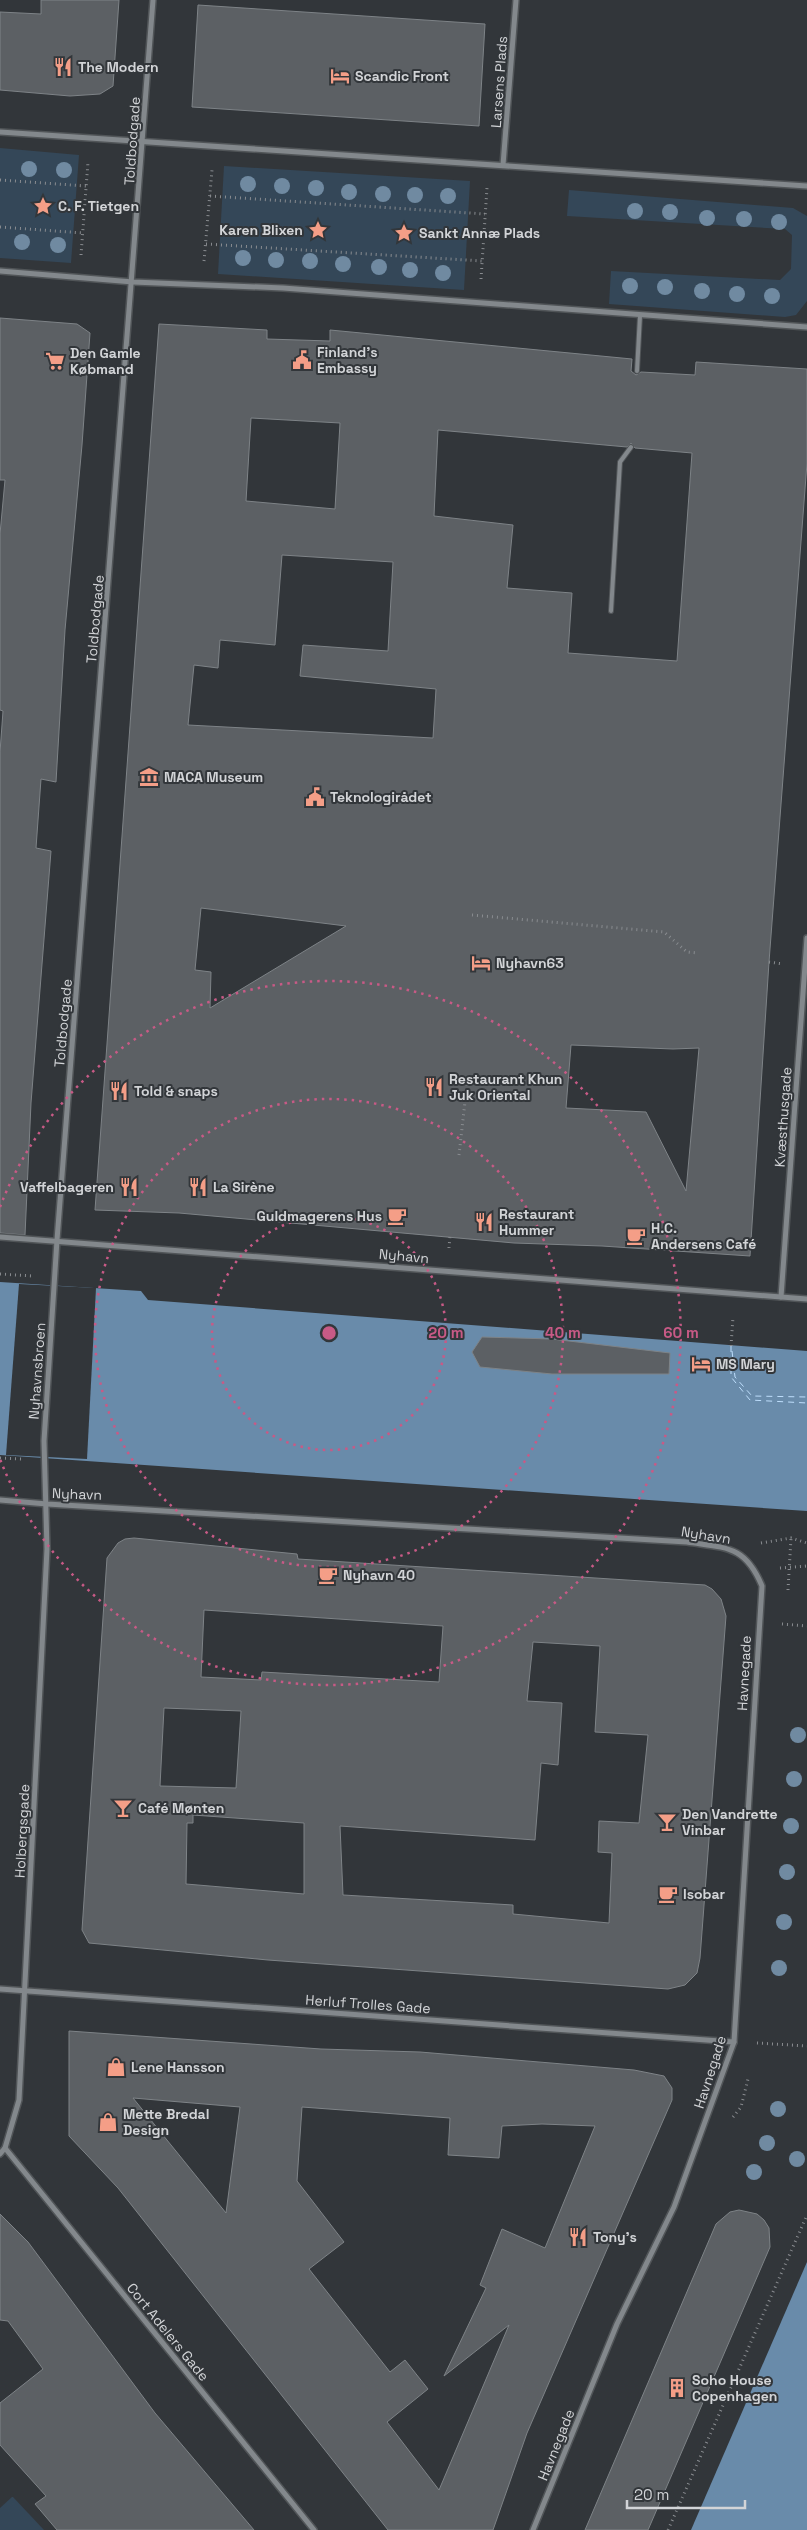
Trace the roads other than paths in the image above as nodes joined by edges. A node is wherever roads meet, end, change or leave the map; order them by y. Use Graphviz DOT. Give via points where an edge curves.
graph roads {
  1 [pos="153,0"];
  2 [pos="516,0"];
  3 [pos="0,132"];
  4 [pos="143,143"];
  5 [pos="503,165"];
  6 [pos="807,186"];
  7 [pos="0,271"];
  8 [pos="133,282"];
  9 [pos="640,316"];
  10 [pos="807,327"];
  11 [pos="637,371"];
  12 [pos="630,447"];
  13 [pos="611,611"];
  14 [pos="807,938"];
  15 [pos="0,1237"];
  16 [pos="57,1240"];
  17 [pos="781,1297"];
  18 [pos="807,1299"];
  19 [pos="0,1500"];
  20 [pos="47,1504"];
  21 [pos="762,1586"];
  22 [pos="0,1989"];
  23 [pos="25,1991"];
  24 [pos="734,2042"];
  25 [pos="5,2148"];
  26 [pos="0,2154"];
  27 [pos="314,2530"];
  28 [pos="533,2530"];
  1 -- 4 [label="street, Toldbodgade"];
  2 -- 5 [label="street, Larsens Plads"];
  3 -- 4 [label="street"];
  4 -- 5 [label="street"];
  4 -- 8 [label="street, Toldbodgade"];
  5 -- 6 [label="street"];
  7 -- 8 [label="street"];
  8 -- 9 [label="street" via="283,288"];
  8 -- 16 [label="street, Toldbodgade"];
  9 -- 10 [label="street"];
  9 -- 11 [label="lane"];
  12 -- 13 [label="lane" via="620,462"];
  14 -- 17 [label="street, Kvæsthusgade"];
  15 -- 16 [label="street, Nyhavn"];
  16 -- 17 [label="street, Nyhavn"];
  16 -- 20 [label="street, Nyhavnsbroen" via="43,1457"];
  17 -- 18 [label="street, Nyhavn"];
  19 -- 20 [label="street, Nyhavn"];
  20 -- 21 [label="street, Nyhavn" via="687,1542 732,1548 753,1565"];
  20 -- 23 [label="street, Holbergsgade" via="48,1549"];
  21 -- 24 [label="street, Havnegade"];
  22 -- 23 [label="street, Herluf Trolles Gade"];
  23 -- 24 [label="street, Herluf Trolles Gade"];
  23 -- 25 [label="street, Holbergsgade" via="19,2100"];
  24 -- 28 [label="street, Havnegade" via="674,2206 617,2324"];
  25 -- 26 [label="street, Holbergsgade"];
  25 -- 27 [label="street, Cort Adelers Gade"];
}
